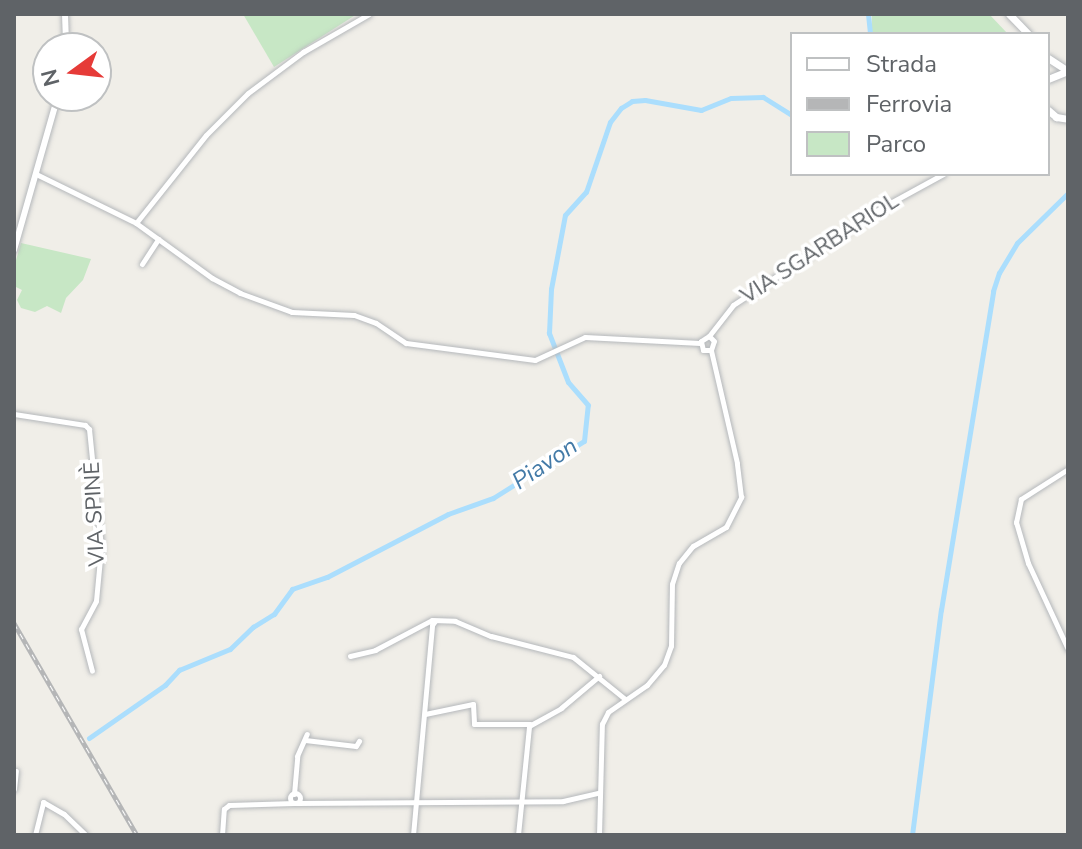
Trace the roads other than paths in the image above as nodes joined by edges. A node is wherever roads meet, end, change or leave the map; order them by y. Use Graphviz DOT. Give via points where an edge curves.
graph roads {
  1 [pos="369,14"];
  2 [pos="1009,14"];
  3 [pos="1026,32"];
  4 [pos="1050,59"];
  5 [pos="1068,71"];
  6 [pos="1050,78"];
  7 [pos="53,112"];
  8 [pos="1052,118"];
  9 [pos="1068,119"];
  10 [pos="35,174"];
  11 [pos="939,176"];
  12 [pos="136,223"];
  13 [pos="158,239"];
  14 [pos="14,250"];
  15 [pos="142,264"];
  16 [pos="709,336"];
  17 [pos="700,343"];
  18 [pos="711,350"];
  19 [pos="14,414"];
  20 [pos="1068,469"];
  21 [pos="435,621"];
  22 [pos="1068,649"];
  23 [pos="350,656"];
  24 [pos="92,671"];
  25 [pos="599,676"];
  26 [pos="625,699"];
  27 [pos="425,714"];
  28 [pos="530,724"];
  29 [pos="359,741"];
  30 [pos="16,771"];
  31 [pos="14,789"];
  32 [pos="599,793"];
  33 [pos="44,794"];
  34 [pos="295,797"];
  35 [pos="520,800"];
  36 [pos="416,801"];
  37 [pos="43,802"];
  38 [pos="35,835"];
  39 [pos="86,835"];
  40 [pos="222,835"];
  41 [pos="413,835"];
  42 [pos="518,835"];
  43 [pos="599,835"];
  1 -- 12 [label="street" via="303,52 248,93 206,135"];
  2 -- 3 [label="main road"];
  4 -- 5 [label="main road"];
  5 -- 6 [label="main road"];
  7 -- 10 [label="street"];
  8 -- 9 [label="main road"];
  10 -- 12 [label="street"];
  10 -- 14 [label="street"];
  11 -- 16 [label="street, VIA SGARBARIOL" via="752,291"];
  12 -- 13 [label="street"];
  13 -- 15 [label="street"];
  13 -- 17 [label="street" via="229,288 280,309 354,315 414,345 528,360 595,336"];
  16 -- 17 [label="street, VIA SGARBARIOL"];
  16 -- 18 [label="street" via="714,341"];
  17 -- 18 [label="street" via="703,350"];
  18 -- 26 [label="street" via="741,497 726,527 693,546 679,563 672,584 668,656 647,685"];
  19 -- 24 [label="street, VIA SPINÈ" via="89,429 101,548 96,601 81,629"];
  20 -- 22 [label="street" via="1021,499 1016,522 1023,551"];
  21 -- 23 [label="street"];
  21 -- 25 [label="street" via="455,621 491,636 565,654"];
  21 -- 27 [label="street"];
  25 -- 26 [label="street"];
  25 -- 28 [label="street" via="561,708"];
  26 -- 32 [label="street" via="602,724"];
  27 -- 28 [label="street" via="473,704 474,724"];
  27 -- 36 [label="street"];
  28 -- 35 [label="street"];
  29 -- 34 [label="street" via="356,746 306,737 297,756"];
  30 -- 31 [label="street"];
  32 -- 35 [label="street" via="563,801"];
  32 -- 43 [label="street"];
  33 -- 37 [label="street"];
  34 -- 36 [label="street" via="310,802"];
  34 -- 40 [label="street" via="283,803 229,805"];
  35 -- 36 [label="street"];
  35 -- 42 [label="street"];
  36 -- 41 [label="street"];
  37 -- 38 [label="street"];
  37 -- 39 [label="street"];
}
